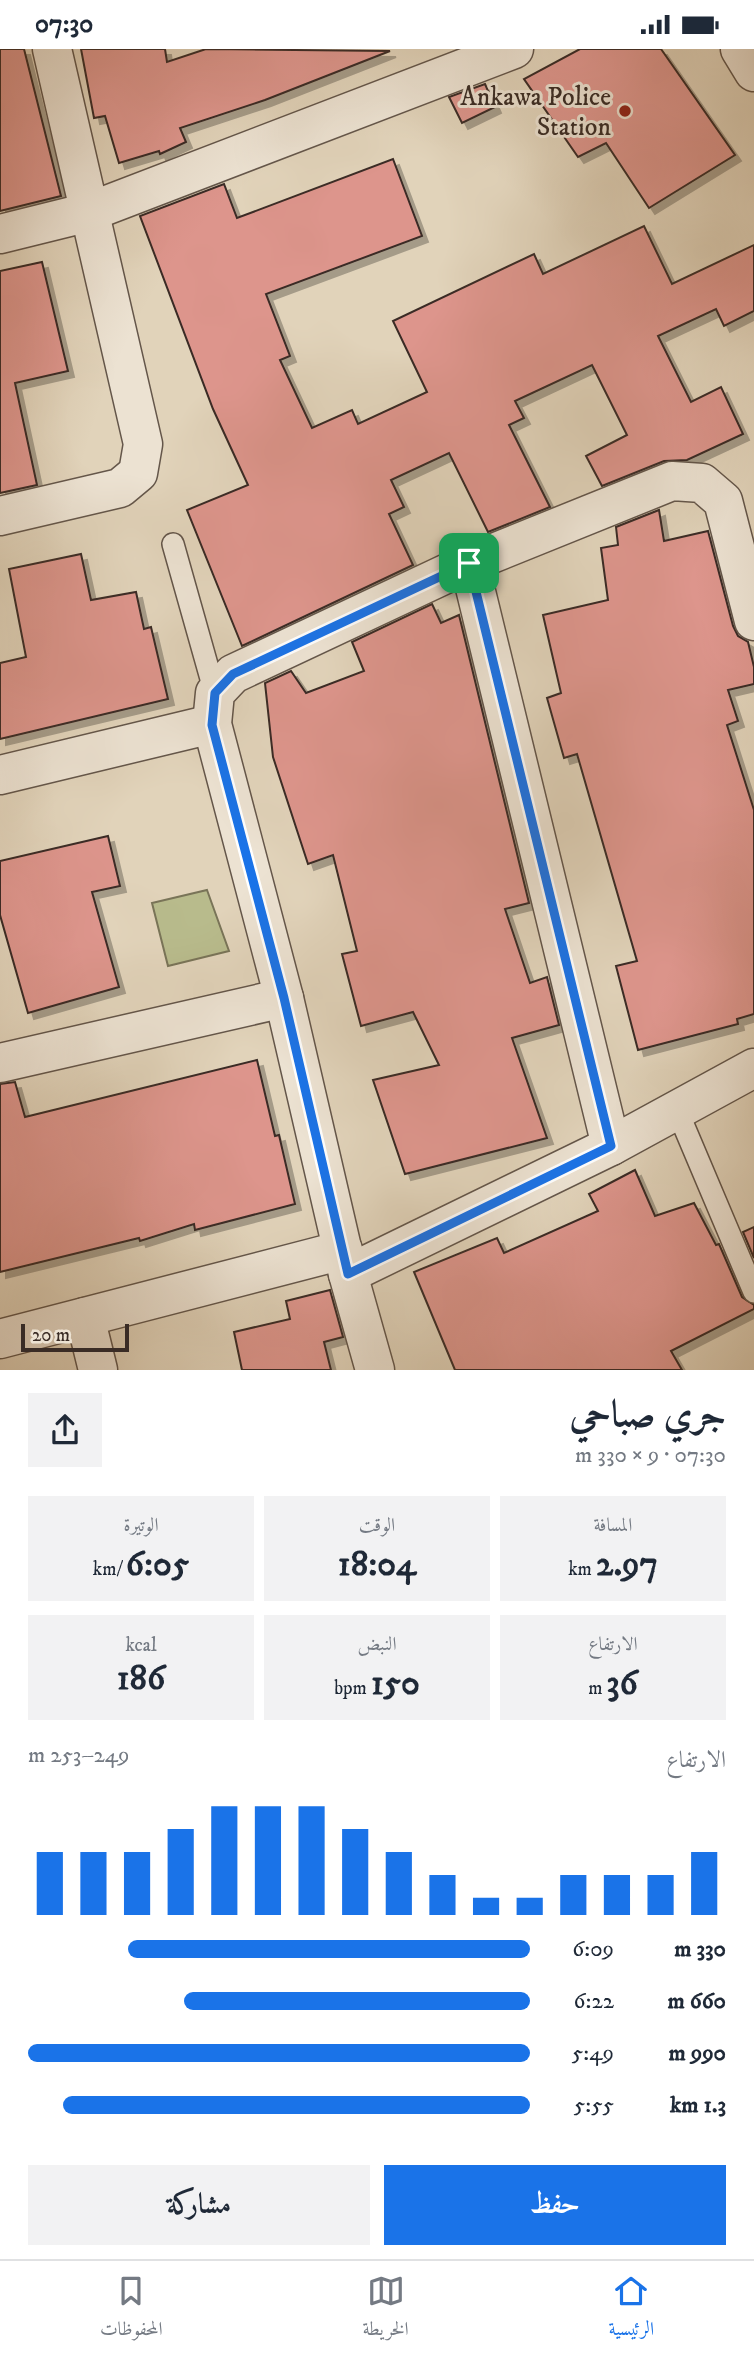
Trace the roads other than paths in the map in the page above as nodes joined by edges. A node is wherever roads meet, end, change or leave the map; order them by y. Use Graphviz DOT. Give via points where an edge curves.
graph roads {
  1 [pos="52,49"];
  2 [pos="514,49"];
  3 [pos="740,49"];
  4 [pos="754,72"];
  5 [pos="89,212"];
  6 [pos="0,234"];
  7 [pos="0,516"];
  8 [pos="173,544"];
  9 [pos="469,563"];
  10 [pos="754,621"];
  11 [pos="214,709"];
  12 [pos="0,775"];
  13 [pos="284,998"];
  14 [pos="0,1063"];
  15 [pos="754,1068"];
  16 [pos="677,1110"];
  17 [pos="611,1146"];
  18 [pos="346,1262"];
  19 [pos="754,1292"];
  20 [pos="85,1317"];
  21 [pos="0,1339"];
  22 [pos="98,1370"];
  23 [pos="375,1370"];
  1 -- 5 [label="street"];
  2 -- 5 [label="street"];
  3 -- 4 [label="street"];
  5 -- 6 [label="street"];
  5 -- 7 [label="street" via="143,444 138,473 120,488"];
  8 -- 11 [label="lane"];
  9 -- 10 [label="street" via="672,481 702,483 723,501"];
  9 -- 11 [label="street" via="233,674"];
  9 -- 17 [label="street"];
  11 -- 12 [label="street"];
  11 -- 13 [label="street"];
  13 -- 14 [label="street"];
  13 -- 18 [label="street"];
  15 -- 16 [label="street"];
  16 -- 17 [label="street"];
  16 -- 19 [label="lane"];
  17 -- 18 [label="street"];
  18 -- 20 [label="street"];
  18 -- 23 [label="street"];
  20 -- 21 [label="street"];
  20 -- 22 [label="street"];
}
